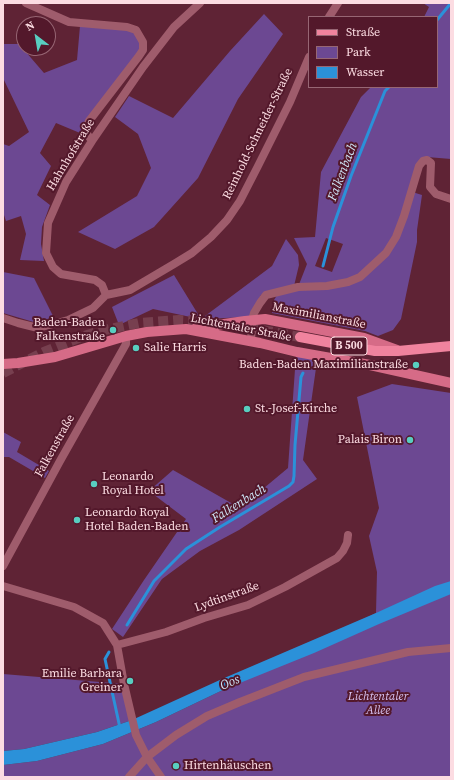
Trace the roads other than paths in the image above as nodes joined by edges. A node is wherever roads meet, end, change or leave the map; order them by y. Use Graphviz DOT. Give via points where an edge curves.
graph roads {
  1 [pos="26,3"];
  2 [pos="200,3"];
  3 [pos="338,3"];
  4 [pos="330,16"];
  5 [pos="308,59"];
  6 [pos="92,141"];
  7 [pos="451,199"];
  8 [pos="106,295"];
  9 [pos="3,318"];
  10 [pos="252,320"];
  11 [pos="186,329"];
  12 [pos="126,336"];
  13 [pos="300,337"];
  14 [pos="251,342"];
  15 [pos="451,346"];
  16 [pos="398,351"];
  17 [pos="3,364"];
  18 [pos="451,383"];
  19 [pos="348,536"];
  20 [pos="3,566"];
  21 [pos="3,586"];
  22 [pos="117,645"];
  23 [pos="451,648"];
  24 [pos="147,757"];
  25 [pos="129,777"];
  26 [pos="161,777"];
  1 -- 6 [label="street" via="69,22 136,30 143,42 143,50 139,56 89,121 85,131"];
  2 -- 6 [label="street, Hahnhofstraße" via="174,27"];
  3 -- 4 [label="street"];
  5 -- 8 [label="street, Reinhold-Schneider-Straße" via="265,152 240,201 227,220 192,253 130,290"];
  6 -- 8 [label="street, Hahnhofstraße" via="66,182 48,223 46,253 53,267 61,274 95,280 102,285"];
  7 -- 10 [label="street" via="436,194 430,187 431,163 423,161 419,166 396,236 386,253 373,266 360,277 348,282 298,287 266,295"];
  8 -- 9 [label="street" via="93,308 68,320 38,328"];
  10 -- 11 [label="main road, Maximilianstraße"];
  10 -- 14 [label="street"];
  10 -- 16 [label="main road, Maximilianstraße" via="265,319 364,338"];
  11 -- 12 [label="main road, Lichtentaler Straße"];
  11 -- 14 [label="main road, Lichtentaler Straße"];
  12 -- 17 [label="main road, Lichtentaler Straße" via="55,357"];
  12 -- 20 [label="street, Falkenstraße" via="126,344"];
  13 -- 16 [label="main road, Maximilianstraße / B 500" via="375,351"];
  14 -- 18 [label="main road, Lichtentaler Straße" via="370,364"];
  15 -- 16 [label="main road, Maximilianstraße / B 500"];
  19 -- 22 [label="street, Lydtinstraße" via="338,558 248,605"];
  21 -- 22 [label="street" via="74,607 103,624"];
  22 -- 24 [label="street" via="132,720"];
  23 -- 24 [label="street" via="408,652 304,677 207,716"];
  24 -- 25 [label="street"];
  24 -- 26 [label="street"];
}
